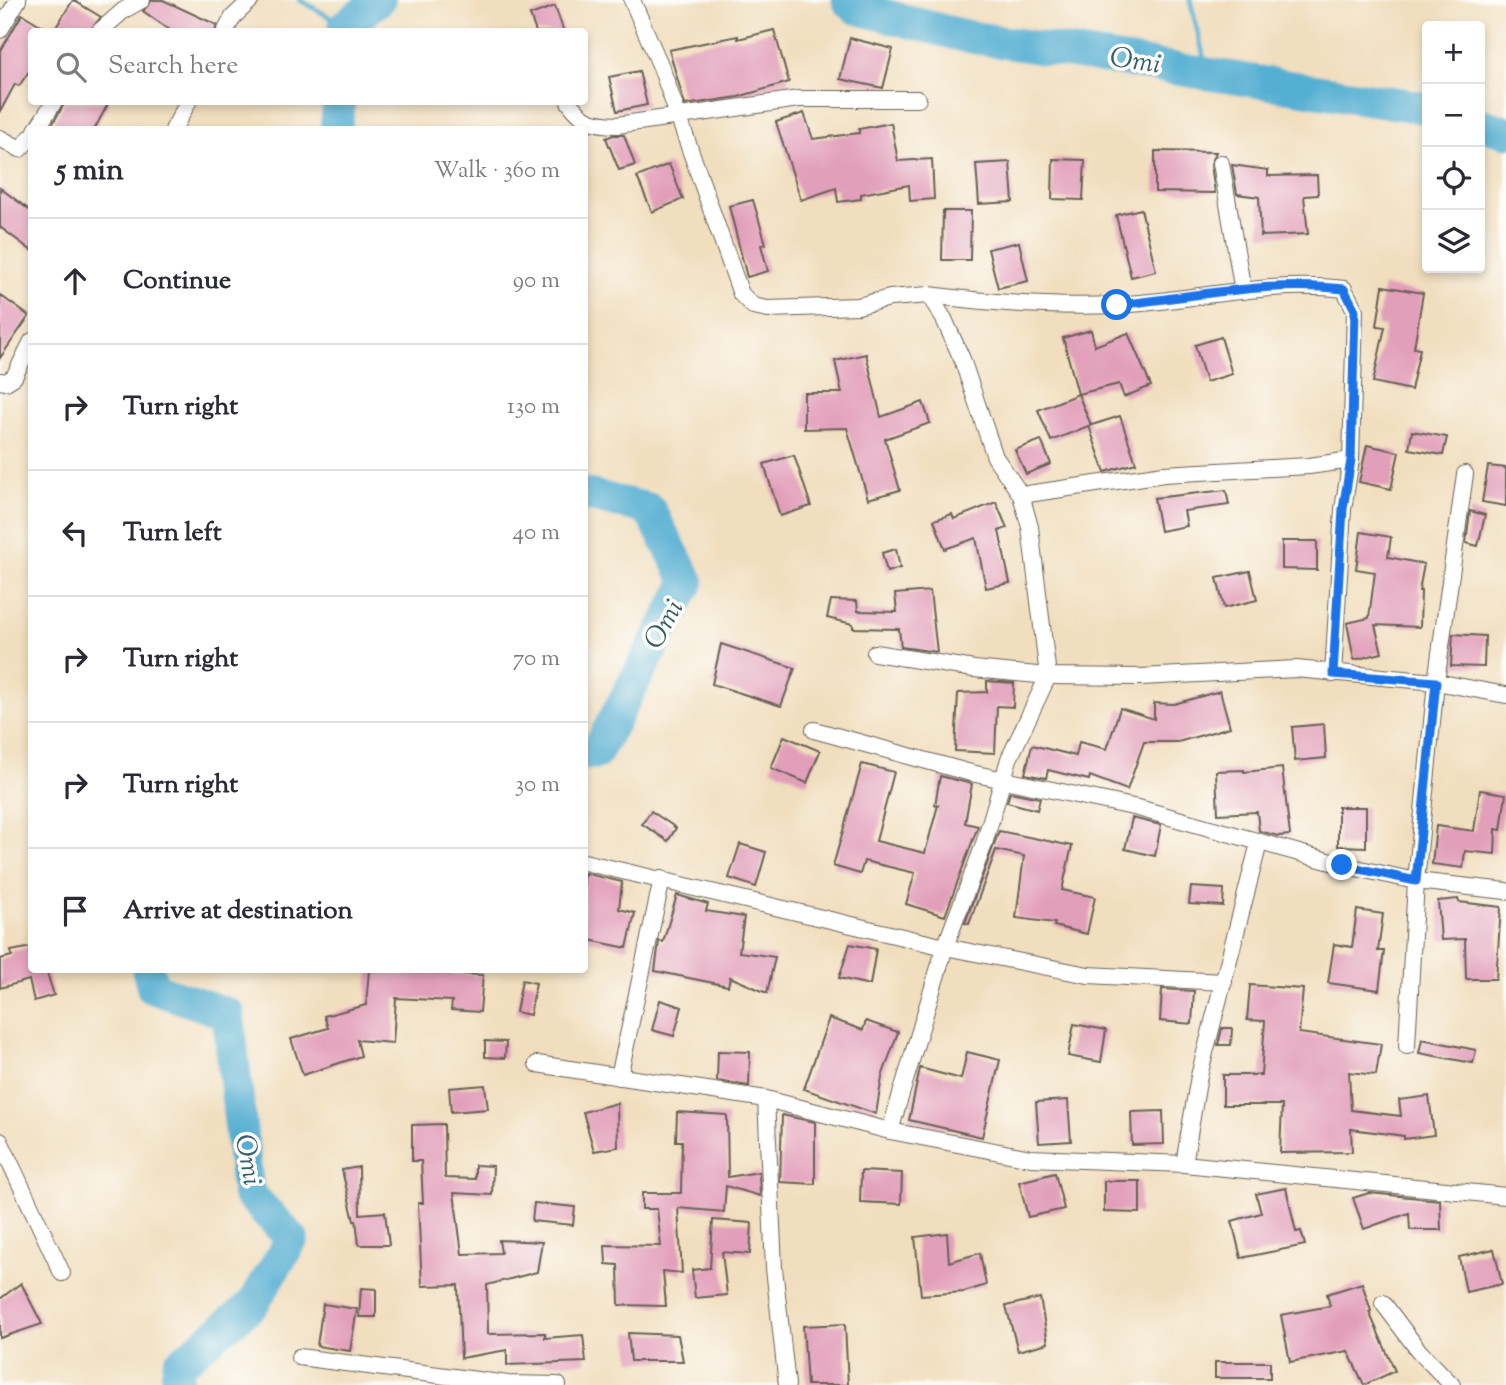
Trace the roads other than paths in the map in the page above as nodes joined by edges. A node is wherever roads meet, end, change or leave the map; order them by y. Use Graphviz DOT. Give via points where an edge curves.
graph roads {
  1 [pos="18,0"];
  2 [pos="142,0"];
  3 [pos="251,0"];
  4 [pos="632,0"];
  5 [pos="104,28"];
  6 [pos="227,28"];
  7 [pos="0,30"];
  8 [pos="918,99"];
  9 [pos="52,105"];
  10 [pos="186,105"];
  11 [pos="571,105"];
  12 [pos="679,117"];
  13 [pos="39,126"];
  14 [pos="175,126"];
  15 [pos="0,138"];
  16 [pos="28,140"];
  17 [pos="1221,163"];
  18 [pos="1243,291"];
  19 [pos="929,295"];
  20 [pos="28,349"];
  21 [pos="0,381"];
  22 [pos="1351,460"];
  23 [pos="1465,474"];
  24 [pos="1021,495"];
  25 [pos="875,653"];
  26 [pos="1333,674"];
  27 [pos="1048,676"];
  28 [pos="1436,682"];
  29 [pos="1506,695"];
  30 [pos="814,730"];
  31 [pos="1002,780"];
  32 [pos="1259,843"];
  33 [pos="588,863"];
  34 [pos="662,879"];
  35 [pos="1416,881"];
  36 [pos="1506,891"];
  37 [pos="945,947"];
  38 [pos="1224,982"];
  39 [pos="1408,1046"];
  40 [pos="537,1065"];
  41 [pos="619,1077"];
  42 [pos="766,1099"];
  43 [pos="890,1131"];
  44 [pos="0,1141"];
  45 [pos="1184,1164"];
  46 [pos="1506,1196"];
  47 [pos="62,1273"];
  48 [pos="1383,1303"];
  49 [pos="299,1357"];
  50 [pos="558,1385"];
  51 [pos="787,1385"];
  52 [pos="1452,1385"];
  1 -- 7 [label="street"];
  2 -- 5 [label="street"];
  3 -- 6 [label="street"];
  4 -- 12 [label="street"];
  8 -- 12 [label="street" via="799,99"];
  9 -- 13 [label="street"];
  10 -- 14 [label="street"];
  11 -- 12 [label="street" via="580,118 592,124"];
  12 -- 19 [label="street" via="741,294 753,306 858,306"];
  15 -- 16 [label="street" via="20,149"];
  17 -- 18 [label="street"];
  18 -- 19 [label="street" via="1117,305 1035,307"];
  18 -- 22 [label="street" via="1344,289 1355,310"];
  19 -- 24 [label="street" via="962,359 995,457"];
  20 -- 21 [label="street" via="14,377"];
  22 -- 24 [label="street" via="1164,474"];
  22 -- 26 [label="street" via="1343,509"];
  23 -- 28 [label="street"];
  24 -- 27 [label="street" via="1030,527"];
  25 -- 27 [label="street"];
  26 -- 27 [label="street" via="1296,668 1141,677"];
  26 -- 28 [label="street"];
  27 -- 31 [label="street"];
  28 -- 29 [label="street"];
  28 -- 35 [label="street"];
  30 -- 31 [label="street"];
  31 -- 32 [label="street" via="1138,808"];
  31 -- 37 [label="street" via="983,847"];
  32 -- 35 [label="street"];
  32 -- 38 [label="street"];
  33 -- 34 [label="street"];
  34 -- 37 [label="street"];
  34 -- 41 [label="street"];
  35 -- 36 [label="street"];
  35 -- 39 [label="street"];
  37 -- 38 [label="street" via="1087,975"];
  37 -- 43 [label="street"];
  38 -- 45 [label="street" via="1199,1076"];
  40 -- 41 [label="street"];
  41 -- 42 [label="street"];
  42 -- 43 [label="street"];
  42 -- 51 [label="street" via="774,1268"];
  43 -- 45 [label="street" via="1031,1158"];
  44 -- 47 [label="street"];
  45 -- 46 [label="street"];
  48 -- 52 [label="street"];
  49 -- 50 [label="street" via="508,1384"];
}
